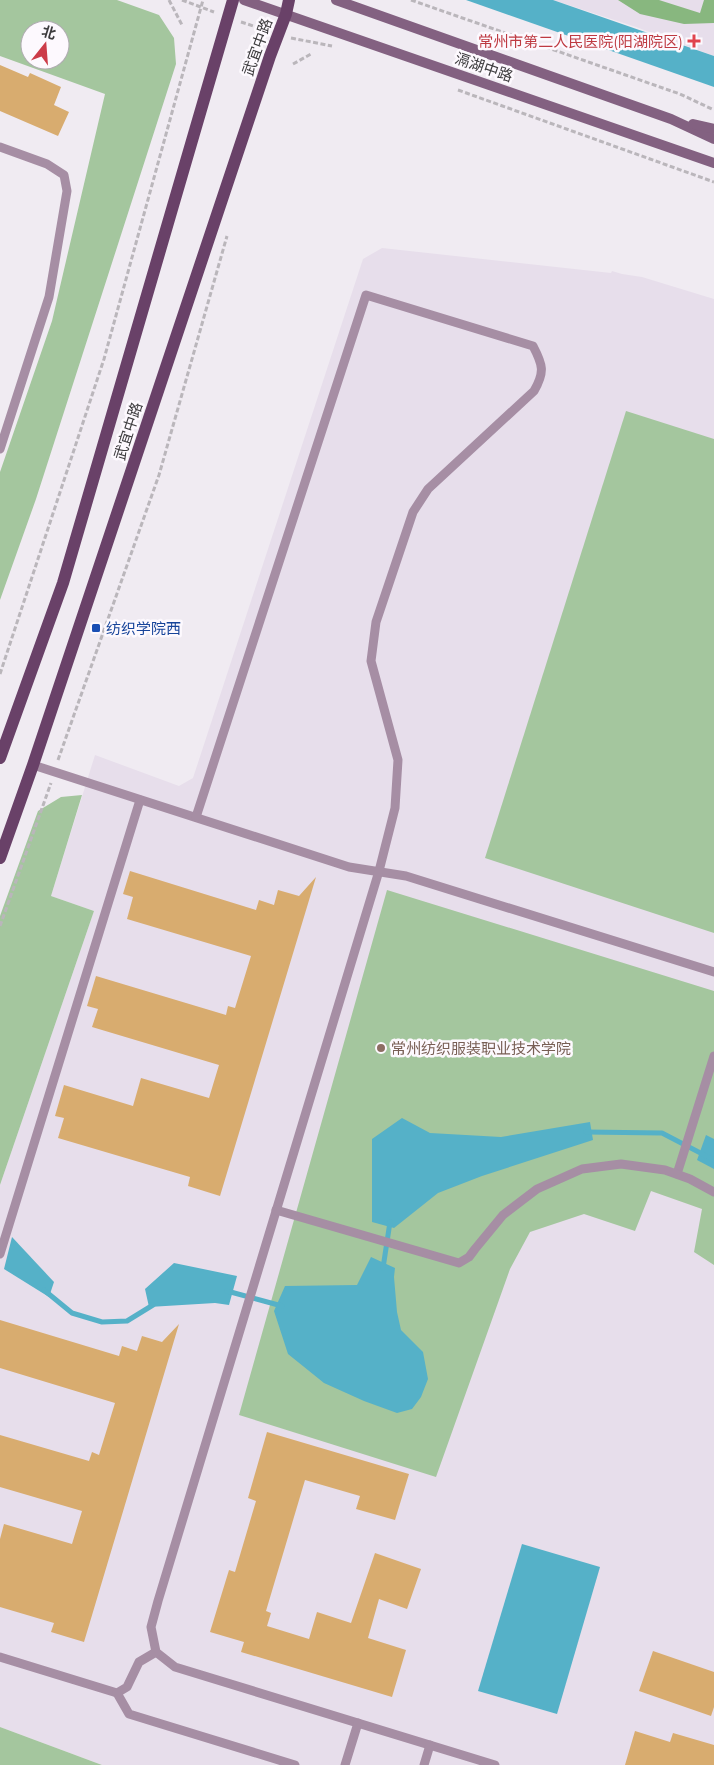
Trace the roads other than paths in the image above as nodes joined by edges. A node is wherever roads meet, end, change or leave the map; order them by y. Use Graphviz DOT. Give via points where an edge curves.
graph roads {
  1 [pos="233,0"];
  2 [pos="244,0"];
  3 [pos="289,0"];
  4 [pos="336,0"];
  5 [pos="286,14"];
  6 [pos="671,119"];
  7 [pos="714,129"];
  8 [pos="714,138"];
  9 [pos="0,147"];
  10 [pos="714,163"];
  11 [pos="0,449"];
  12 [pos="0,758"];
  13 [pos="33,765"];
  14 [pos="140,800"];
  15 [pos="196,818"];
  16 [pos="0,858"];
  17 [pos="378,871"];
  18 [pos="714,972"];
  19 [pos="714,1056"];
  20 [pos="677,1174"];
  21 [pos="714,1192"];
  22 [pos="276,1210"];
  23 [pos="0,1254"];
  24 [pos="156,1652"];
  25 [pos="0,1656"];
  26 [pos="117,1693"];
  27 [pos="358,1723"];
  28 [pos="430,1745"];
  29 [pos="295,1765"];
  30 [pos="345,1765"];
  31 [pos="424,1765"];
  32 [pos="495,1765"];
  1 -- 12 [label="main road, 武宜中路" via="63,582"];
  2 -- 5 [label="main road, 滆湖中路"];
  3 -- 5 [label="main road, 武宜中路"];
  4 -- 6 [label="main road, 滆湖中路"];
  5 -- 10 [label="main road, 滆湖中路"];
  5 -- 13 [label="main road, 武宜中路"];
  6 -- 7 [label="main road"];
  6 -- 8 [label="main road, 滆湖中路"];
  9 -- 11 [label="lane" via="47,164 64,175 67,192 49,297"];
  13 -- 14 [label="lane"];
  13 -- 16 [label="main road, 武宜中路"];
  14 -- 15 [label="lane"];
  14 -- 23 [label="lane"];
  15 -- 17 [label="lane" via="349,867"];
  15 -- 17 [label="lane" via="366,295 533,346 541,363 542,378 534,391 428,489 413,512 376,622 371,661 398,760 396,808"];
  17 -- 18 [label="lane" via="406,876"];
  17 -- 22 [label="lane"];
  19 -- 20 [label="lane"];
  20 -- 21 [label="lane"];
  20 -- 22 [label="lane" via="621,1164 582,1169 537,1189 503,1215 469,1257 459,1263"];
  22 -- 24 [label="lane" via="158,1601 151,1627"];
  24 -- 26 [label="lane" via="139,1662 127,1686"];
  24 -- 27 [label="lane" via="175,1667"];
  25 -- 26 [label="lane"];
  26 -- 29 [label="lane" via="129,1714"];
  27 -- 28 [label="lane"];
  27 -- 30 [label="lane"];
  28 -- 31 [label="lane"];
  28 -- 32 [label="lane"];
}
